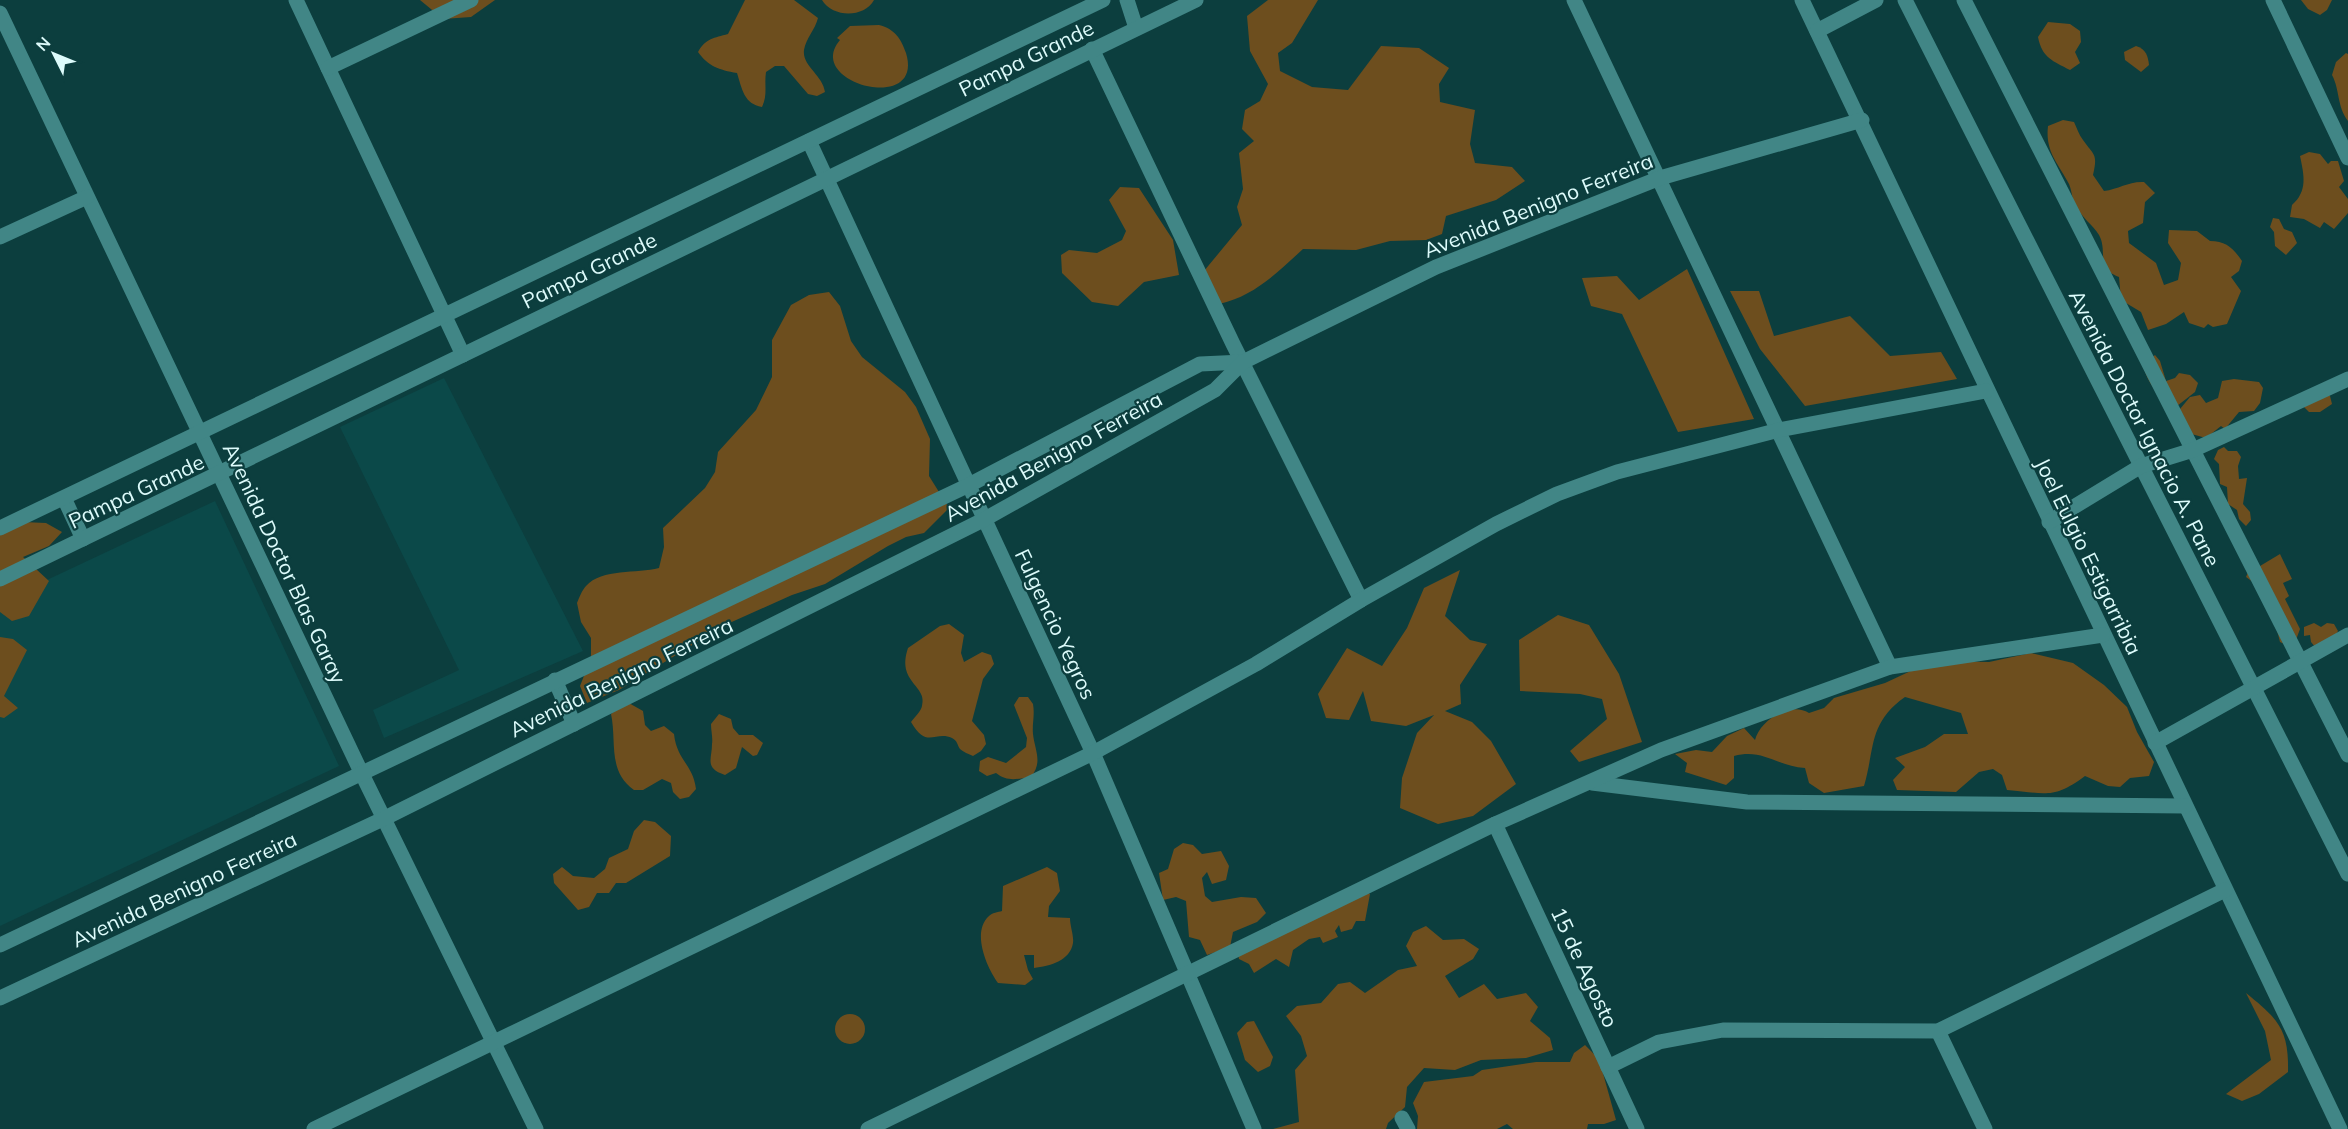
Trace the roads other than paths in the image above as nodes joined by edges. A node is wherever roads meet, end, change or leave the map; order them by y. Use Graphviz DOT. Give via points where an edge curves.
graph roads {
  1 [pos="296,0"];
  2 [pos="471,0"];
  3 [pos="1103,0"];
  4 [pos="1127,0"];
  5 [pos="1196,0"];
  6 [pos="1574,0"];
  7 [pos="1802,0"];
  8 [pos="1876,0"];
  9 [pos="1905,0"];
  10 [pos="1964,0"];
  11 [pos="2273,0"];
  12 [pos="0,13"];
  13 [pos="1136,28"];
  14 [pos="1817,31"];
  15 [pos="1092,49"];
  16 [pos="328,68"];
  17 [pos="1862,120"];
  18 [pos="809,141"];
  19 [pos="2348,158"];
  20 [pos="826,178"];
  21 [pos="1660,178"];
  22 [pos="87,197"];
  23 [pos="0,237"];
  24 [pos="444,315"];
  25 [pos="463,355"];
  26 [pos="1242,362"];
  27 [pos="2348,379"];
  28 [pos="1986,391"];
  29 [pos="1779,430"];
  30 [pos="200,434"];
  31 [pos="2193,450"];
  32 [pos="2141,466"];
  33 [pos="219,474"];
  34 [pos="969,485"];
  35 [pos="64,498"];
  36 [pos="985,519"];
  37 [pos="2049,522"];
  38 [pos="0,528"];
  39 [pos="83,539"];
  40 [pos="0,579"];
  41 [pos="1361,600"];
  42 [pos="2103,635"];
  43 [pos="2348,635"];
  44 [pos="2300,660"];
  45 [pos="1890,667"];
  46 [pos="555,680"];
  47 [pos="2253,686"];
  48 [pos="574,724"];
  49 [pos="2155,743"];
  50 [pos="1093,753"];
  51 [pos="2348,755"];
  52 [pos="361,772"];
  53 [pos="1590,783"];
  54 [pos="2185,806"];
  55 [pos="385,818"];
  56 [pos="1496,824"];
  57 [pos="2348,874"];
  58 [pos="2225,890"];
  59 [pos="0,945"];
  60 [pos="1187,974"];
  61 [pos="0,998"];
  62 [pos="1938,1030"];
  63 [pos="493,1042"];
  64 [pos="1608,1067"];
  65 [pos="314,1129"];
  66 [pos="536,1129"];
  67 [pos="868,1129"];
  68 [pos="1254,1129"];
  69 [pos="1637,1129"];
  70 [pos="1985,1129"];
  71 [pos="2340,1129"];
  1 -- 16 [label="street"];
  2 -- 16 [label="street"];
  3 -- 18 [label="street, Pampa Grande"];
  4 -- 13 [label="street"];
  5 -- 13 [label="street, Pampa Grande"];
  6 -- 21 [label="street"];
  7 -- 14 [label="street, Joel Eulgio Estigarribia"];
  8 -- 14 [label="street"];
  9 -- 32 [label="street, Avenida Doctor Ignacio A. Pane"];
  10 -- 31 [label="street, Avenida Doctor Ignacio A. Pane"];
  11 -- 19 [label="street"];
  12 -- 22 [label="street, Avenida Doctor Blas Garay"];
  13 -- 15 [label="street, Pampa Grande"];
  14 -- 17 [label="street, Joel Eulgio Estigarribia"];
  15 -- 20 [label="street, Pampa Grande"];
  15 -- 26 [label="street"];
  16 -- 24 [label="street"];
  17 -- 21 [label="street, Avenida Benigno Ferreira"];
  17 -- 28 [label="street, Joel Eulgio Estigarribia"];
  18 -- 20 [label="street, Fulgencio Yegros"];
  18 -- 24 [label="street, Pampa Grande"];
  20 -- 25 [label="street, Pampa Grande"];
  20 -- 34 [label="street, Fulgencio Yegros"];
  21 -- 26 [label="street, Avenida Benigno Ferreira" via="1436,267"];
  21 -- 29 [label="street"];
  22 -- 23 [label="street"];
  22 -- 30 [label="street, Avenida Doctor Blas Garay"];
  24 -- 25 [label="street"];
  24 -- 30 [label="street, Pampa Grande"];
  25 -- 33 [label="street, Pampa Grande"];
  26 -- 34 [label="street, Avenida Benigno Ferreira" via="1200,364"];
  26 -- 36 [label="street, Avenida Benigno Ferreira" via="1215,390"];
  26 -- 41 [label="street"];
  27 -- 31 [label="street"];
  28 -- 29 [label="street"];
  28 -- 37 [label="street, Joel Eulgio Estigarribia"];
  29 -- 41 [label="street" via="1617,472 1557,494"];
  29 -- 45 [label="street"];
  30 -- 33 [label="street, Avenida Doctor Blas Garay"];
  30 -- 35 [label="street, Pampa Grande"];
  31 -- 32 [label="street"];
  31 -- 44 [label="street, Avenida Doctor Ignacio A. Pane"];
  32 -- 37 [label="street"];
  32 -- 47 [label="street, Avenida Doctor Ignacio A. Pane"];
  33 -- 39 [label="street, Pampa Grande"];
  33 -- 52 [label="street, Avenida Doctor Blas Garay"];
  34 -- 36 [label="street, Fulgencio Yegros"];
  34 -- 46 [label="street, Avenida Benigno Ferreira"];
  35 -- 38 [label="street, Pampa Grande"];
  35 -- 39 [label="street"];
  36 -- 48 [label="street, Avenida Benigno Ferreira"];
  36 -- 50 [label="street, Fulgencio Yegros"];
  37 -- 42 [label="street, Joel Eulgio Estigarribia"];
  39 -- 40 [label="street, Pampa Grande"];
  41 -- 50 [label="street" via="1256,664"];
  42 -- 45 [label="street"];
  42 -- 49 [label="street, Joel Eulgio Estigarribia"];
  43 -- 44 [label="street"];
  44 -- 47 [label="street"];
  44 -- 51 [label="street, Avenida Doctor Ignacio A. Pane"];
  45 -- 53 [label="street" via="1661,750"];
  46 -- 48 [label="street"];
  46 -- 52 [label="street, Avenida Benigno Ferreira"];
  47 -- 49 [label="street"];
  47 -- 57 [label="street, Avenida Doctor Ignacio A. Pane"];
  48 -- 55 [label="street, Avenida Benigno Ferreira"];
  49 -- 54 [label="street, Joel Eulgio Estigarribia"];
  50 -- 60 [label="street, Fulgencio Yegros"];
  50 -- 63 [label="street"];
  52 -- 55 [label="street, Avenida Doctor Blas Garay"];
  52 -- 59 [label="street, Avenida Benigno Ferreira"];
  53 -- 54 [label="street" via="1747,802"];
  53 -- 56 [label="street"];
  54 -- 58 [label="street, Joel Eulgio Estigarribia"];
  55 -- 61 [label="street, Avenida Benigno Ferreira"];
  55 -- 63 [label="street, Avenida Doctor Blas Garay"];
  56 -- 60 [label="street"];
  56 -- 64 [label="street, 15 de Agosto"];
  58 -- 62 [label="street"];
  58 -- 71 [label="street, Joel Eulgio Estigarribia"];
  60 -- 67 [label="street"];
  60 -- 68 [label="street, Fulgencio Yegros"];
  62 -- 64 [label="street" via="1723,1030 1659,1042"];
  62 -- 70 [label="street"];
  63 -- 65 [label="street"];
  63 -- 66 [label="street, Avenida Doctor Blas Garay"];
  64 -- 69 [label="street, 15 de Agosto"];
}
